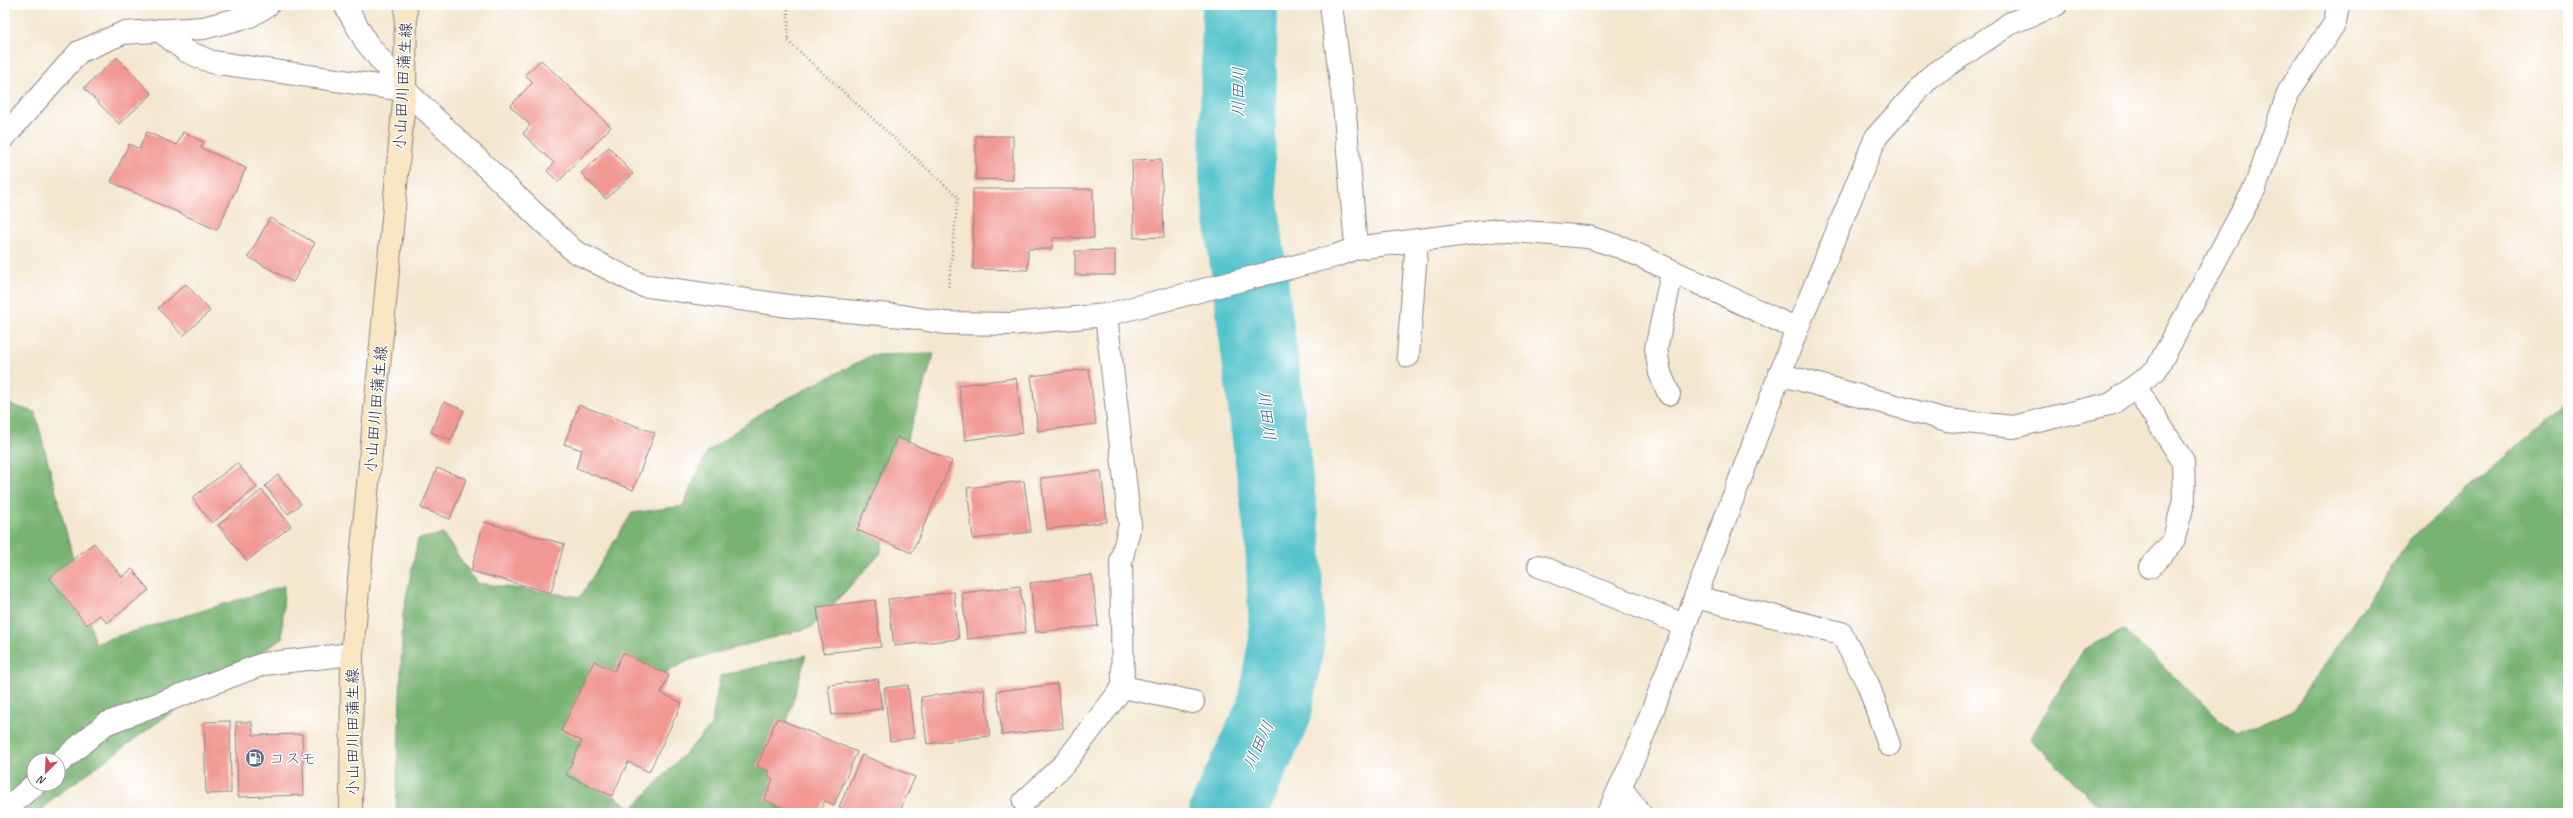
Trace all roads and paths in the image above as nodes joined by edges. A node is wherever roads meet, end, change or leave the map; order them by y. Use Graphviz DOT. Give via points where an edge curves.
graph roads {
  1 [pos="268,5"];
  2 [pos="345,5"];
  3 [pos="406,5"];
  4 [pos="788,5"];
  5 [pos="1331,5"];
  6 [pos="2056,5"];
  7 [pos="2338,5"];
  8 [pos="159,30"];
  9 [pos="405,90"];
  10 [pos="5,136"];
  11 [pos="1417,240"];
  12 [pos="1356,248"];
  13 [pos="1672,272"];
  14 [pos="1106,315"];
  15 [pos="945,323"];
  16 [pos="1796,329"];
  17 [pos="1408,356"];
  18 [pos="1779,374"];
  19 [pos="2135,386"];
  20 [pos="1668,394"];
  21 [pos="1539,566"];
  22 [pos="2150,566"];
  23 [pos="1695,597"];
  24 [pos="1684,625"];
  25 [pos="352,654"];
  26 [pos="1123,687"];
  27 [pos="1193,702"];
  28 [pos="1889,745"];
  29 [pos="66,757"];
  30 [pos="1620,787"];
  31 [pos="26,792"];
  32 [pos="1024,802"];
  33 [pos="5,810"];
  34 [pos="351,813"];
  35 [pos="1608,813"];
  36 [pos="1640,813"];
  1 -- 8 [label="street" via="250,16 203,28"];
  2 -- 9 [label="street" via="366,42"];
  3 -- 9 [label="main road, 小山田川田蒲生線"];
  4 -- 15 [label="path" via="788,41 958,196"];
  5 -- 12 [label="street" via="1345,114"];
  6 -- 16 [label="street" via="2011,23 1930,76 1876,137"];
  7 -- 19 [label="street" via="2335,23 2289,91 2255,188 2156,370"];
  8 -- 9 [label="street" via="186,51 212,62"];
  8 -- 10 [label="street" via="122,33 79,52"];
  9 -- 15 [label="street" via="574,250 641,285 789,306 902,316"];
  9 -- 25 [label="main road, 小山田川田蒲生線"];
  11 -- 12 [label="street"];
  11 -- 13 [label="street" via="1499,230 1588,237 1623,248"];
  11 -- 17 [label="street"];
  12 -- 14 [label="street" via="1335,256"];
  13 -- 16 [label="street"];
  13 -- 20 [label="street" via="1656,349 1660,373"];
  14 -- 15 [label="street" via="1011,324"];
  14 -- 26 [label="street" via="1130,525 1121,560"];
  16 -- 18 [label="street"];
  18 -- 19 [label="street" via="1947,420 2013,427 2113,403"];
  18 -- 23 [label="street"];
  19 -- 22 [label="street" via="2183,461 2184,500 2173,542"];
  21 -- 24 [label="street"];
  23 -- 24 [label="street"];
  23 -- 28 [label="street" via="1841,633 1868,684"];
  24 -- 30 [label="street" via="1637,750"];
  25 -- 29 [label="street" via="263,664 105,724"];
  25 -- 34 [label="main road, 小山田川田蒲生線"];
  26 -- 27 [label="street"];
  26 -- 32 [label="street" via="1065,763"];
  30 -- 35 [label="street"];
  30 -- 36 [label="street"];
  31 -- 33 [label="street"];
}
